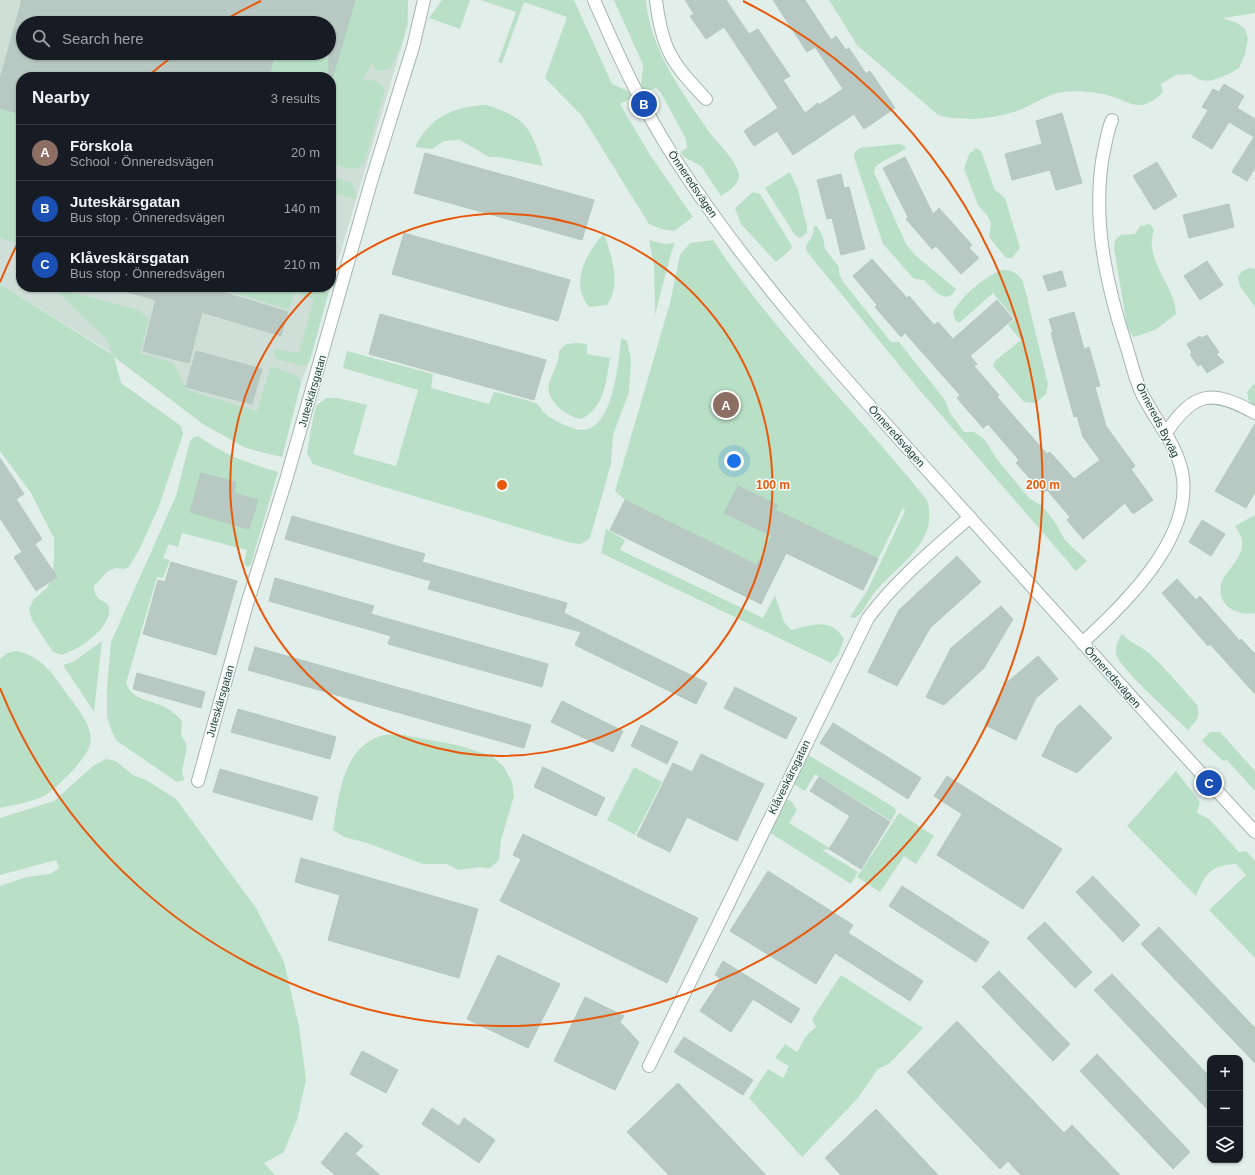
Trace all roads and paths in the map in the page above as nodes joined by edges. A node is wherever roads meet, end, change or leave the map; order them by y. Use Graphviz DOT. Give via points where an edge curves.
graph roads {
  1 [pos="424,0"];
  2 [pos="594,0"];
  3 [pos="656,0"];
  4 [pos="706,99"];
  5 [pos="1112,120"];
  6 [pos="1255,414"];
  7 [pos="1166,433"];
  8 [pos="970,518"];
  9 [pos="1082,643"];
  10 [pos="198,781"];
  11 [pos="1255,832"];
  12 [pos="649,1066"];
  1 -- 10 [label="street, Juteskärsgatan" via="286,480 247,604"];
  2 -- 8 [label="street, Önneredsvägen" via="668,148 755,272"];
  3 -- 4 [label="street" via="667,49 681,71"];
  5 -- 7 [label="street, Önnereds Byväg" via="1108,130 1099,187 1098,219 1102,255 1117,317 1142,393"];
  6 -- 7 [label="street" via="1227,400 1206,397 1184,410"];
  7 -- 9 [label="street, Önnereds Byväg" via="1182,471 1184,488 1180,519 1169,543 1133,592"];
  8 -- 9 [label="street, Önneredsvägen"];
  8 -- 12 [label="street, Klåveskärsgatan" via="902,578 868,618"];
  9 -- 11 [label="street, Önneredsvägen"];
}
